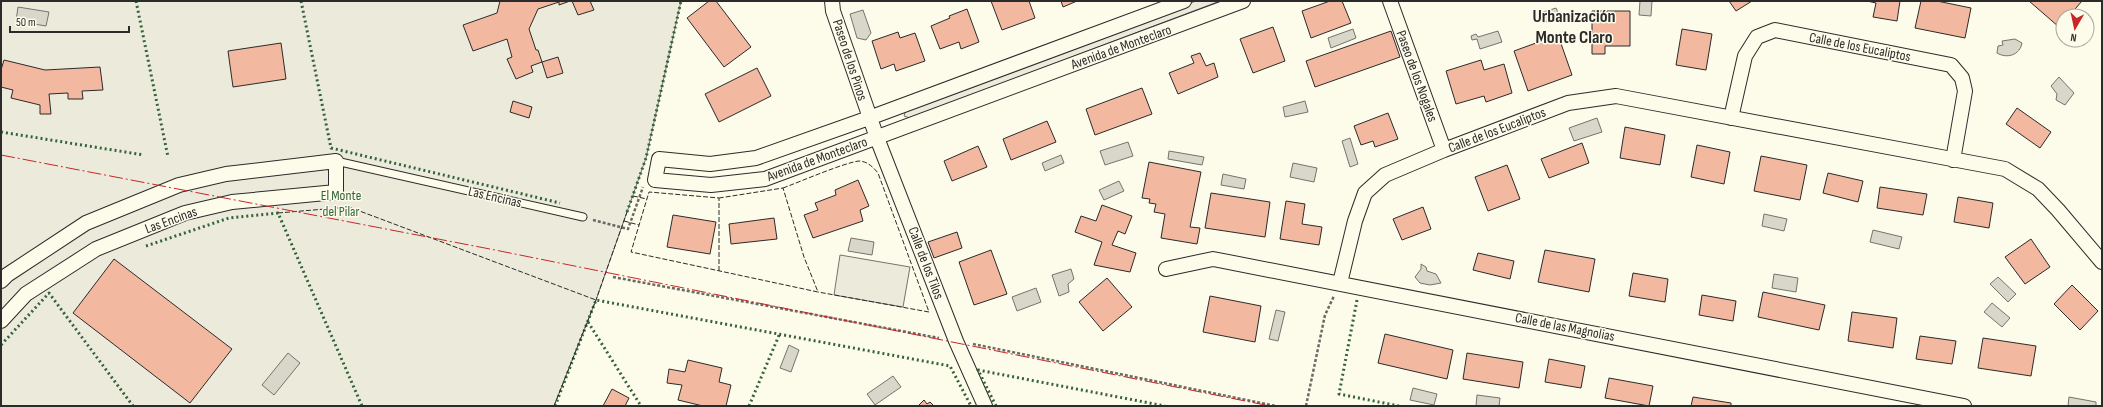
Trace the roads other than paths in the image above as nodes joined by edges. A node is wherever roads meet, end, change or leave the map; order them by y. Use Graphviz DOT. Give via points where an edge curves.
graph roads {
  1 [pos="832,1"];
  2 [pos="1184,1"];
  3 [pos="1243,1"];
  4 [pos="1390,1"];
  5 [pos="869,118"];
  6 [pos="1731,118"];
  7 [pos="877,138"];
  8 [pos="1444,150"];
  9 [pos="1953,160"];
  10 [pos="336,161"];
  11 [pos="583,217"];
  12 [pos="2102,262"];
  13 [pos="1166,269"];
  14 [pos="1,282"];
  15 [pos="1340,283"];
  16 [pos="1,321"];
  17 [pos="984,406"];
  18 [pos="1964,406"];
  1 -- 5 [label="street, Paseo de los Pinos"];
  2 -- 5 [label="street, Avenida de Monteclaro"];
  3 -- 7 [label="street, Avenida de Monteclaro"];
  4 -- 8 [label="street, Paseo de los Nogales"];
  5 -- 7 [label="street, Calle de los Tilos"];
  5 -- 7 [label="street, Avenida de Monteclaro" via="756,158 710,164 659,158 654,180 710,185 765,179"];
  6 -- 8 [label="street, Calle de los Eucaliptos" via="1616,96 1568,103"];
  6 -- 9 [label="street, Calle de los Eucaliptos"];
  6 -- 9 [label="street, Calle de los Eucaliptos" via="1745,56 1757,37 1775,30 1951,65 1962,78 1965,91"];
  7 -- 17 [label="street, Calle de los Tilos"];
  8 -- 15 [label="street, Calle de los Eucaliptos" via="1385,175 1365,193 1355,221"];
  9 -- 12 [label="street, Calle de los Eucaliptos" via="2006,169 2038,189"];
  10 -- 11 [label="lane, Las Encinas"];
  10 -- 14 [label="street, Las Encinas" via="226,174 179,185 86,223 7,275"];
  10 -- 16 [label="street, Las Encinas" via="336,192 232,202 185,213 96,249 26,294"];
  13 -- 15 [label="street, Calle de las Magnolias" via="1213,259"];
  15 -- 18 [label="street, Calle de las Magnolias"];
}
